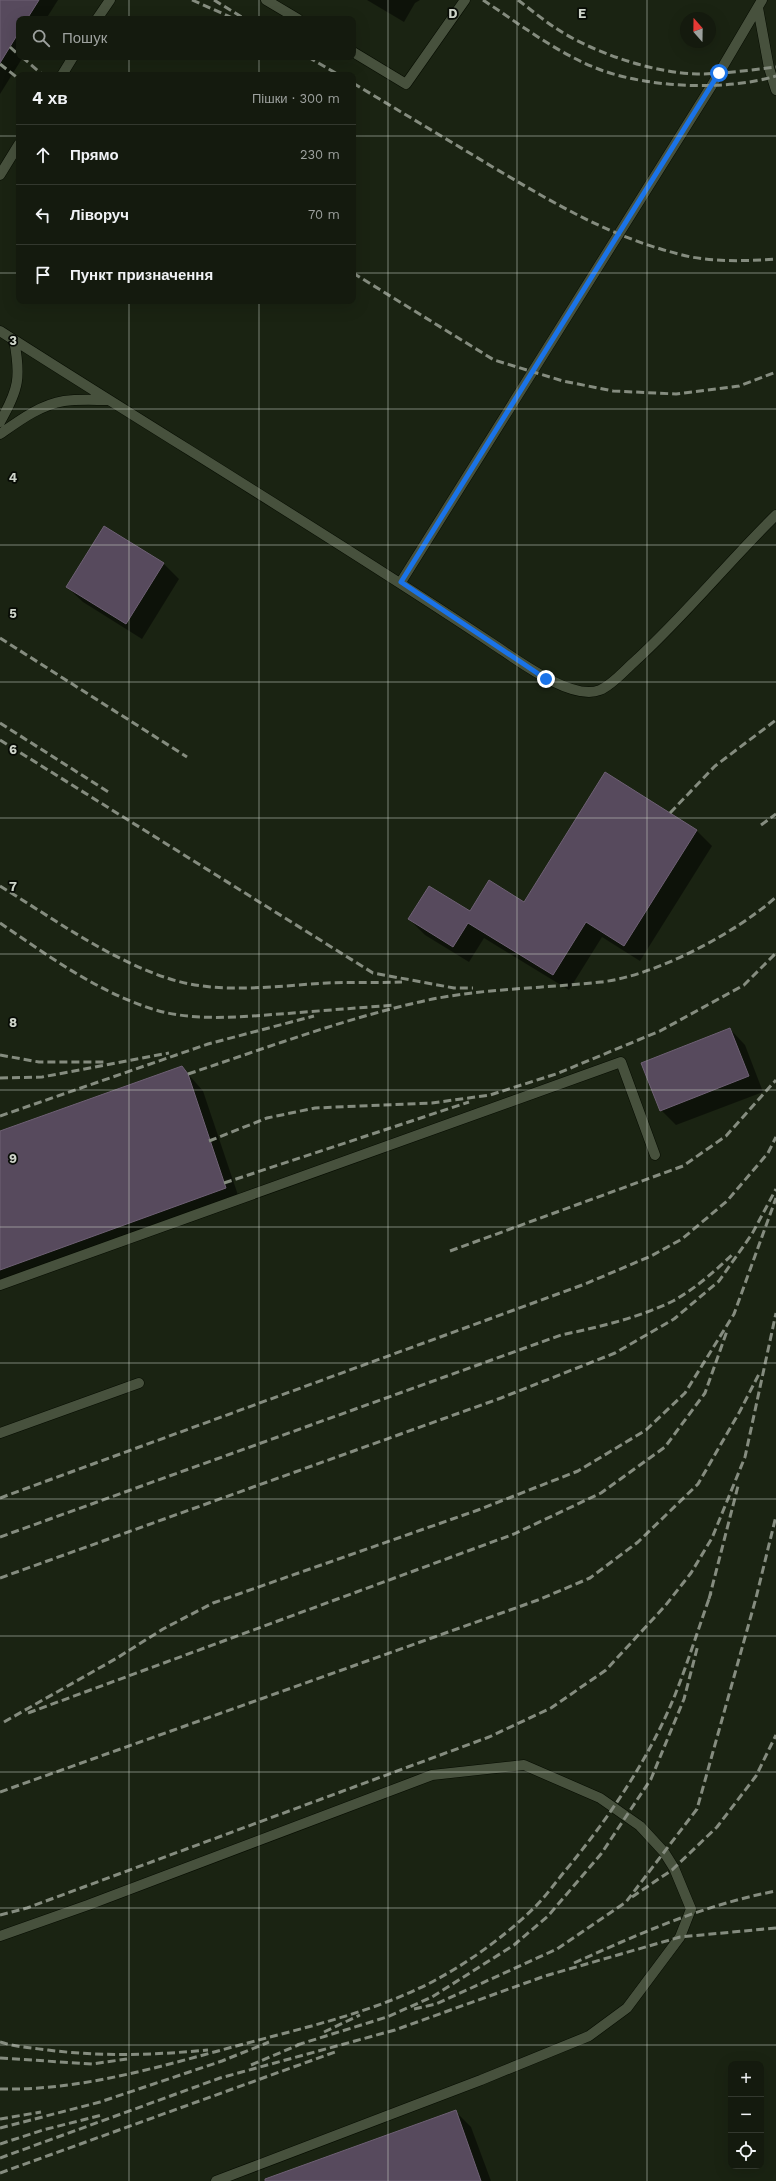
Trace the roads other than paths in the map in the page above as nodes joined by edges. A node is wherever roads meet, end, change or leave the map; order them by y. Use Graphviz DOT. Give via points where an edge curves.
graph roads {
  1 [pos="110,0"];
  2 [pos="266,0"];
  3 [pos="465,0"];
  4 [pos="760,4"];
  5 [pos="100,16"];
  6 [pos="293,16"];
  7 [pos="356,54"];
  8 [pos="71,60"];
  9 [pos="64,72"];
  10 [pos="776,90"];
  11 [pos="16,149"];
  12 [pos="0,175"];
  13 [pos="0,331"];
  14 [pos="14,340"];
  15 [pos="108,400"];
  16 [pos="0,422"];
  17 [pos="0,434"];
  18 [pos="776,515"];
  19 [pos="401,582"];
  20 [pos="655,1155"];
  21 [pos="0,1285"];
  22 [pos="139,1383"];
  23 [pos="0,1433"];
  24 [pos="0,1936"];
  25 [pos="216,2181"];
  1 -- 5 [label="lane"];
  2 -- 6 [label="lane"];
  3 -- 7 [label="lane" via="406,84"];
  4 -- 10 [label="lane" via="769,68"];
  4 -- 19 [label="lane"];
  8 -- 9 [label="lane"];
  11 -- 12 [label="lane"];
  13 -- 14 [label="lane"];
  14 -- 15 [label="lane"];
  14 -- 16 [label="lane" via="19,368 14,399"];
  15 -- 17 [label="lane" via="64,401 29,414"];
  15 -- 19 [label="lane"];
  18 -- 19 [label="lane" via="739,551 656,642 599,691 580,692 546,679"];
  20 -- 21 [label="lane" via="621,1062"];
  22 -- 23 [label="lane"];
  24 -- 25 [label="lane" via="432,1775 524,1765 613,1806 640,1826 664,1852 674,1868 690,1909 680,1937 627,2008 589,2036"];
}
